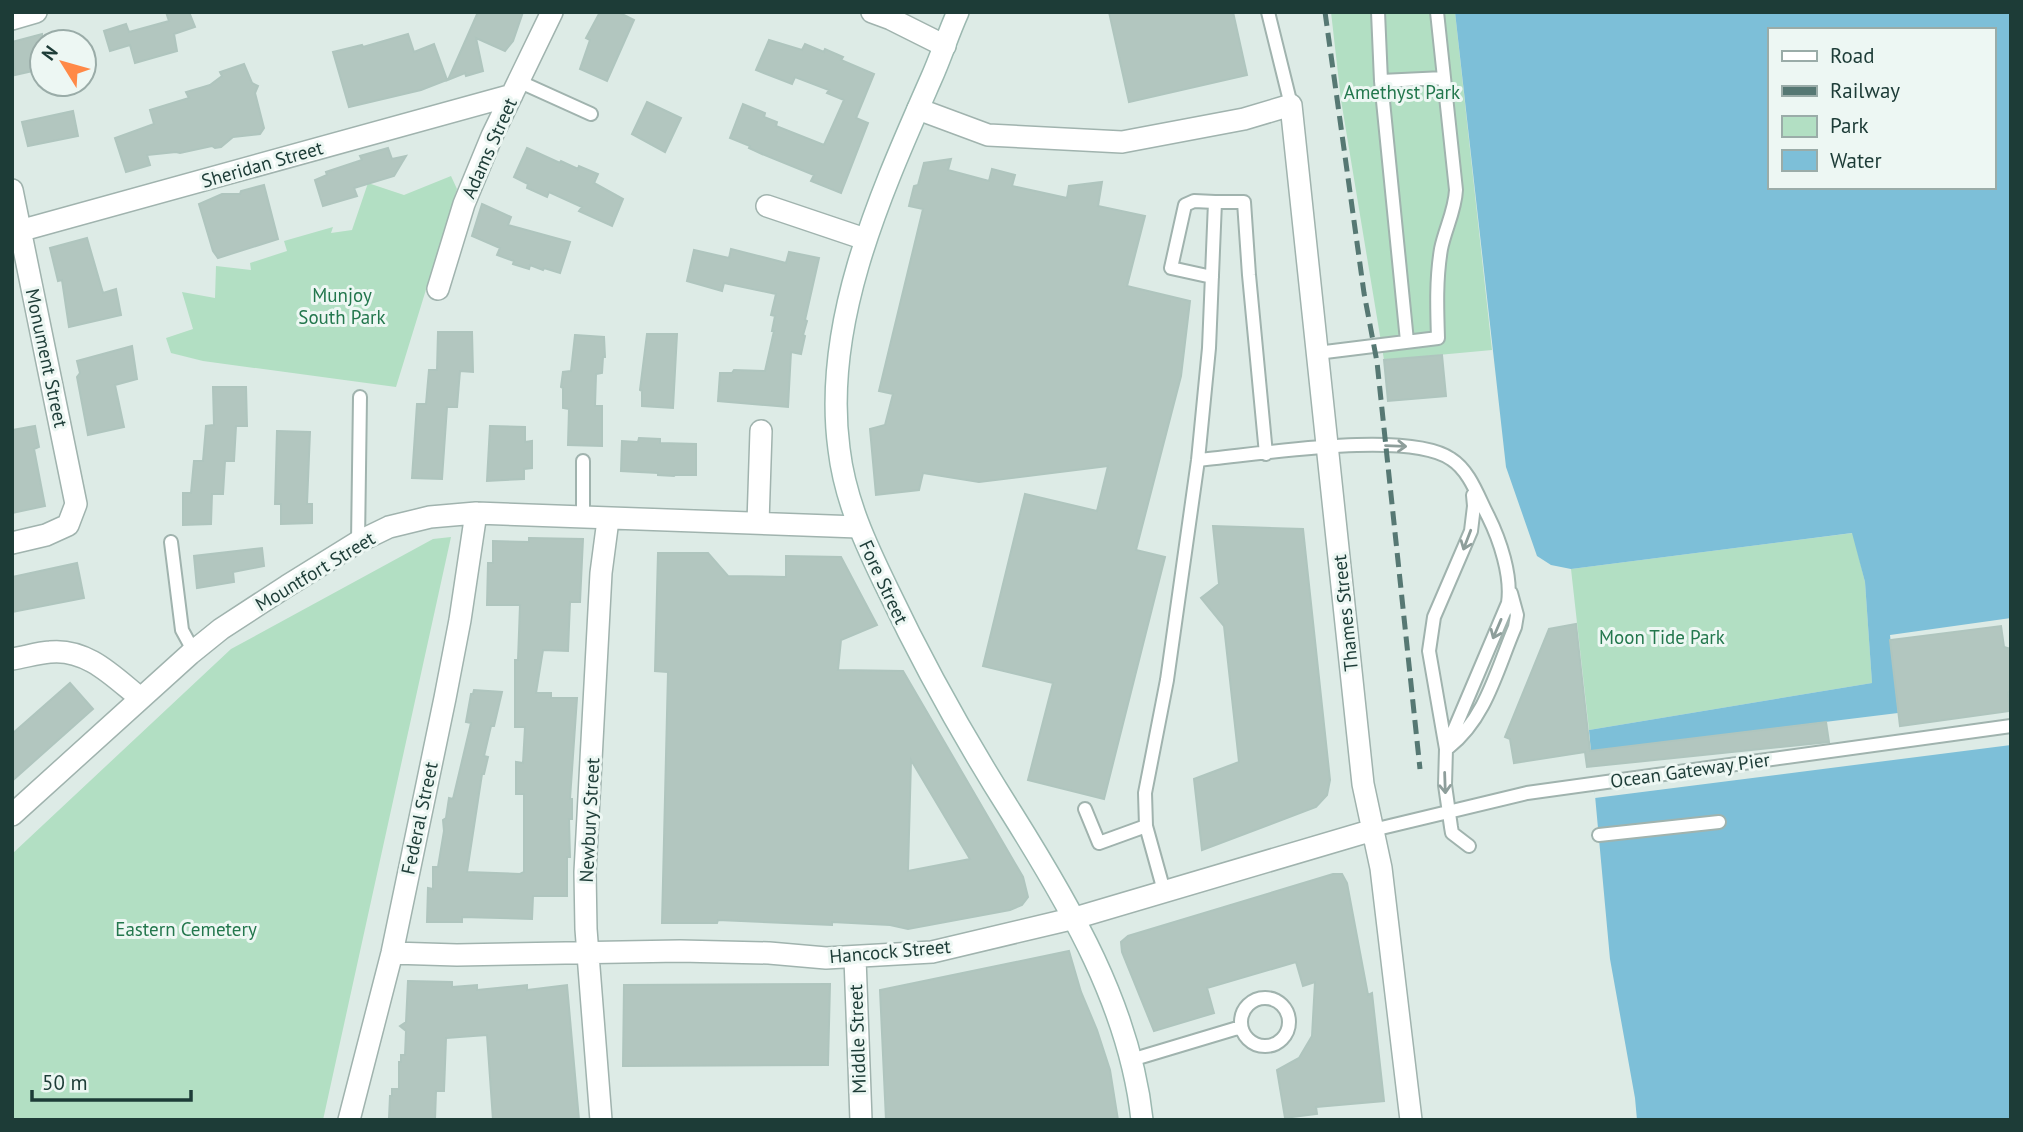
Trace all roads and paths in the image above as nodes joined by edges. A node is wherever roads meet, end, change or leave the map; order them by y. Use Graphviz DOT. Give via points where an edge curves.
graph roads {
  1 [pos="36,12"];
  2 [pos="552,12"];
  3 [pos="872,12"];
  4 [pos="958,12"];
  5 [pos="1268,12"];
  6 [pos="1378,12"];
  7 [pos="1437,12"];
  8 [pos="12,19"];
  9 [pos="945,46"];
  10 [pos="1444,78"];
  11 [pos="1381,81"];
  12 [pos="515,88"];
  13 [pos="1291,105"];
  14 [pos="918,109"];
  15 [pos="591,114"];
  16 [pos="12,190"];
  17 [pos="1216,202"];
  18 [pos="767,206"];
  19 [pos="16,232"];
  20 [pos="865,239"];
  21 [pos="1212,277"];
  22 [pos="438,289"];
  23 [pos="1407,341"];
  24 [pos="1317,353"];
  25 [pos="360,397"];
  26 [pos="761,431"];
  27 [pos="1327,447"];
  28 [pos="1266,454"];
  29 [pos="1198,460"];
  30 [pos="583,461"];
  31 [pos="1466,474"];
  32 [pos="476,513"];
  33 [pos="583,518"];
  34 [pos="608,520"];
  35 [pos="758,523"];
  36 [pos="858,527"];
  37 [pos="171,542"];
  38 [pos="358,542"];
  39 [pos="12,543"];
  40 [pos="194,652"];
  41 [pos="12,659"];
  42 [pos="140,698"];
  43 [pos="2011,726"];
  44 [pos="1446,749"];
  45 [pos="1085,809"];
  46 [pos="1448,811"];
  47 [pos="12,815"];
  48 [pos="1719,822"];
  49 [pos="1146,826"];
  50 [pos="1373,830"];
  51 [pos="1598,835"];
  52 [pos="1469,846"];
  53 [pos="1164,891"];
  54 [pos="1075,918"];
  55 [pos="392,953"];
  56 [pos="589,954"];
  57 [pos="855,958"];
  58 [pos="1241,1027"];
  59 [pos="1130,1060"];
  60 [pos="349,1120"];
  61 [pos="601,1120"];
  62 [pos="862,1120"];
  63 [pos="1142,1120"];
  64 [pos="1411,1120"];
  1 -- 8 [label="street"];
  2 -- 12 [label="street, Adams Street"];
  3 -- 9 [label="street"];
  4 -- 9 [label="street, Fore Street"];
  5 -- 13 [label="lane"];
  6 -- 11 [label="lane"];
  7 -- 10 [label="lane"];
  9 -- 14 [label="street, Fore Street"];
  10 -- 11 [label="lane"];
  10 -- 23 [label="lane" via="1456,202 1439,267 1438,338"];
  11 -- 23 [label="lane"];
  12 -- 15 [label="lane"];
  12 -- 19 [label="street, Sheridan Street"];
  12 -- 22 [label="street, Adams Street" via="464,204"];
  13 -- 14 [label="street" via="1244,119 1122,142 988,135"];
  13 -- 24 [label="street, Thames Street"];
  14 -- 20 [label="street, Fore Street"];
  16 -- 19 [label="street, Monument Street"];
  17 -- 21 [label="lane"];
  17 -- 21 [label="lane" via="1185,205 1171,268"];
  17 -- 28 [label="lane" via="1244,202"];
  18 -- 20 [label="street"];
  19 -- 39 [label="street, Monument Street" via="76,504 68,524"];
  20 -- 36 [label="street, Fore Street" via="843,334 836,411 843,475"];
  21 -- 29 [label="lane"];
  23 -- 24 [label="lane"];
  24 -- 27 [label="street, Thames Street"];
  25 -- 38 [label="lane"];
  26 -- 35 [label="street"];
  27 -- 28 [label="lane"];
  27 -- 31 [label="lane, one-way" via="1419,447 1448,457"];
  27 -- 50 [label="street, Thames Street" via="1363,784"];
  28 -- 29 [label="lane"];
  29 -- 49 [label="lane" via="1167,680 1144,793"];
  30 -- 33 [label="lane"];
  31 -- 44 [label="lane, one-way" via="1474,499 1474,519 1434,617 1429,650"];
  31 -- 44 [label="lane, one-way" via="1493,526 1509,584 1508,603"];
  32 -- 33 [label="street, Mountfort Street"];
  32 -- 38 [label="street, Mountfort Street" via="389,527"];
  32 -- 55 [label="street, Federal Street" via="460,620"];
  33 -- 34 [label="street, Mountfort Street"];
  34 -- 35 [label="street, Mountfort Street"];
  34 -- 56 [label="street, Newbury Street" via="601,573 585,872"];
  35 -- 36 [label="street, Mountfort Street"];
  36 -- 54 [label="street, Fore Street" via="917,649"];
  37 -- 40 [label="lane" via="181,630"];
  38 -- 40 [label="street, Mountfort Street" via="221,629"];
  40 -- 42 [label="street, Mountfort Street"];
  41 -- 42 [label="street" via="51,651 74,652 96,663"];
  42 -- 47 [label="street, Mountfort Street"];
  43 -- 46 [label="lane, Ocean Gateway Pier" via="1528,793"];
  44 -- 46 [label="lane, one-way"];
  45 -- 49 [label="lane" via="1099,843"];
  46 -- 50 [label="lane, Ocean Gateway Pier"];
  46 -- 52 [label="lane" via="1452,833"];
  48 -- 51 [label="lane"];
  49 -- 53 [label="lane"];
  50 -- 53 [label="street, Hancock Street"];
  50 -- 64 [label="street, Thames Street"];
  53 -- 54 [label="street, Hancock Street"];
  54 -- 57 [label="street, Hancock Street" via="932,952"];
  54 -- 59 [label="street, Fore Street" via="1118,1018"];
  55 -- 56 [label="street, Hancock Street"];
  55 -- 60 [label="street, Federal Street"];
  56 -- 57 [label="street, Hancock Street" via="680,951"];
  56 -- 61 [label="street, Newbury Street"];
  57 -- 62 [label="street, Middle Street"];
  58 -- 59 [label="lane"];
  59 -- 63 [label="street, Fore Street"];
}
